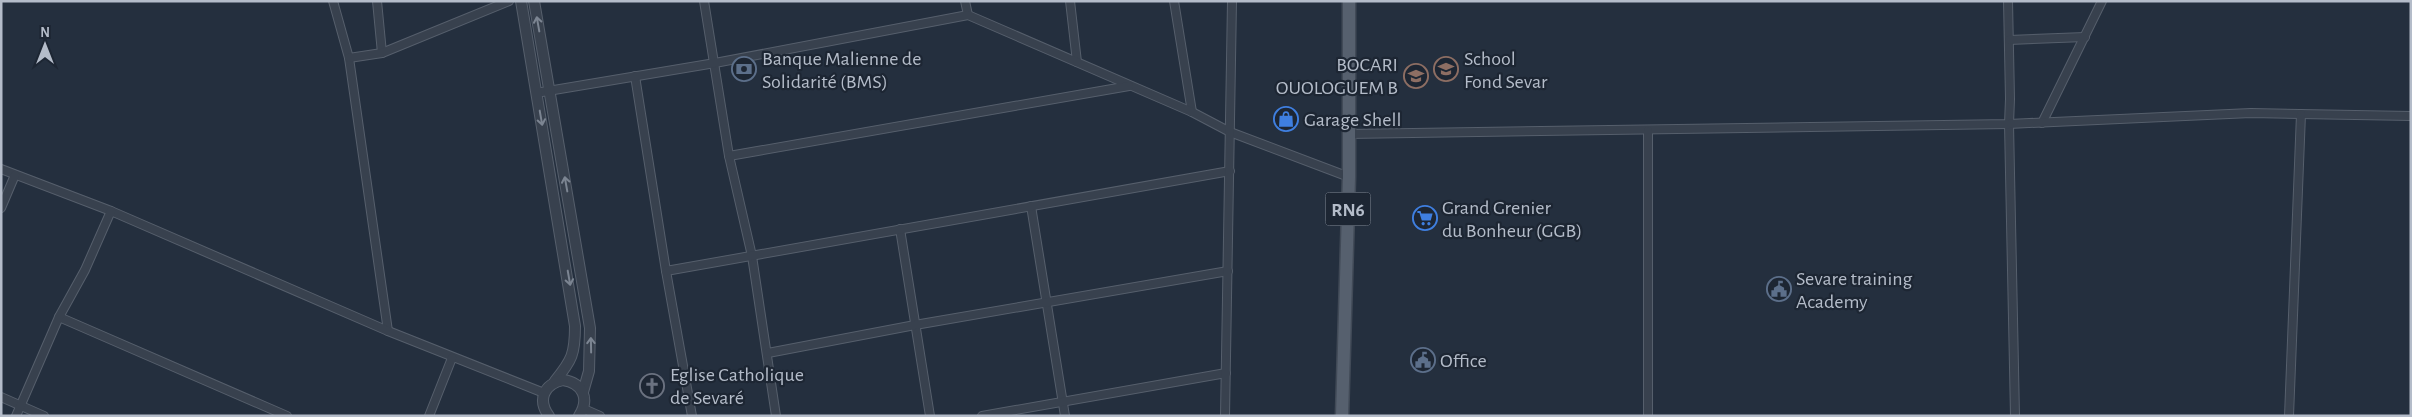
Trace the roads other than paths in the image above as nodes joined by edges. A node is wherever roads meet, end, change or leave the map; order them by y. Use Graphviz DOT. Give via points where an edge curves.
graph roads {
  1 [pos="333,1"];
  2 [pos="377,1"];
  3 [pos="509,1"];
  4 [pos="521,1"];
  5 [pos="534,1"];
  6 [pos="704,1"];
  7 [pos="965,1"];
  8 [pos="1070,1"];
  9 [pos="1174,1"];
  10 [pos="1232,1"];
  11 [pos="1349,1"];
  12 [pos="2008,1"];
  13 [pos="2102,1"];
  14 [pos="968,15"];
  15 [pos="2085,37"];
  16 [pos="2009,40"];
  17 [pos="382,53"];
  18 [pos="349,58"];
  19 [pos="1077,62"];
  20 [pos="715,63"];
  21 [pos="635,76"];
  22 [pos="1129,86"];
  23 [pos="549,91"];
  24 [pos="536,93"];
  25 [pos="1192,112"];
  26 [pos="2301,114"];
  27 [pos="2411,116"];
  28 [pos="2042,123"];
  29 [pos="2008,124"];
  30 [pos="1648,131"];
  31 [pos="1230,132"];
  32 [pos="1348,134"];
  33 [pos="729,156"];
  34 [pos="1,169"];
  35 [pos="1230,171"];
  36 [pos="15,175"];
  37 [pos="1349,177"];
  38 [pos="1030,206"];
  39 [pos="1,208"];
  40 [pos="111,211"];
  41 [pos="900,229"];
  42 [pos="752,256"];
  43 [pos="666,271"];
  44 [pos="1228,271"];
  45 [pos="1046,302"];
  46 [pos="58,317"];
  47 [pos="915,325"];
  48 [pos="388,331"];
  49 [pos="768,353"];
  50 [pos="452,358"];
  51 [pos="1226,373"];
  52 [pos="555,382"];
  53 [pos="583,392"];
  54 [pos="544,393"];
  55 [pos="1,397"];
  56 [pos="1063,402"];
  57 [pos="21,406"];
  58 [pos="263,406"];
  59 [pos="581,412"];
  60 [pos="545,414"];
  61 [pos="16,416"];
  62 [pos="44,416"];
  63 [pos="259,416"];
  64 [pos="287,416"];
  65 [pos="428,416"];
  66 [pos="600,416"];
  67 [pos="692,416"];
  68 [pos="776,416"];
  69 [pos="930,416"];
  70 [pos="982,416"];
  71 [pos="1065,416"];
  72 [pos="1225,416"];
  73 [pos="1342,416"];
  74 [pos="1648,416"];
  75 [pos="2015,416"];
  76 [pos="2289,416"];
  1 -- 18 [label="street"];
  2 -- 17 [label="street"];
  3 -- 17 [label="street"];
  4 -- 24 [label="street"];
  23 -- 5 [label="street, one-way"];
  6 -- 20 [label="street"];
  7 -- 14 [label="street"];
  8 -- 19 [label="street"];
  9 -- 25 [label="street"];
  10 -- 31 [label="street"];
  11 -- 32 [label="main road, RN6"];
  12 -- 16 [label="street"];
  13 -- 15 [label="street"];
  14 -- 19 [label="street"];
  14 -- 20 [label="street"];
  15 -- 16 [label="street"];
  15 -- 28 [label="street"];
  16 -- 29 [label="street"];
  17 -- 18 [label="street"];
  18 -- 48 [label="street"];
  19 -- 22 [label="street"];
  20 -- 21 [label="street"];
  20 -- 33 [label="street"];
  21 -- 23 [label="street"];
  21 -- 43 [label="street"];
  22 -- 25 [label="street"];
  22 -- 33 [label="street"];
  23 -- 24 [label="street"];
  53 -- 23 [label="street, one-way" via="589,371 590,328"];
  24 -- 52 [label="street, one-way" via="575,326 571,362"];
  25 -- 31 [label="street"];
  26 -- 27 [label="street"];
  26 -- 28 [label="street" via="2251,113"];
  26 -- 76 [label="street"];
  28 -- 29 [label="street"];
  29 -- 30 [label="street"];
  29 -- 75 [label="street"];
  30 -- 32 [label="street"];
  30 -- 74 [label="street"];
  31 -- 35 [label="street"];
  31 -- 37 [label="street"];
  32 -- 37 [label="main road, RN6"];
  33 -- 42 [label="street"];
  34 -- 36 [label="street"];
  35 -- 38 [label="street"];
  35 -- 44 [label="street"];
  36 -- 39 [label="street"];
  36 -- 40 [label="street"];
  37 -- 73 [label="main road, RN6"];
  38 -- 41 [label="street"];
  38 -- 45 [label="street"];
  40 -- 46 [label="street" via="85,270"];
  40 -- 48 [label="street"];
  41 -- 42 [label="street"];
  41 -- 47 [label="street"];
  42 -- 43 [label="street"];
  42 -- 49 [label="street"];
  43 -- 67 [label="street"];
  44 -- 45 [label="street"];
  44 -- 51 [label="street"];
  45 -- 47 [label="street"];
  45 -- 56 [label="street"];
  46 -- 57 [label="street"];
  46 -- 58 [label="street"];
  47 -- 49 [label="street"];
  47 -- 69 [label="street"];
  48 -- 50 [label="street"];
  49 -- 68 [label="street"];
  50 -- 54 [label="street"];
  50 -- 65 [label="street"];
  51 -- 56 [label="street"];
  51 -- 72 [label="street"];
  52 -- 53 [label="street" via="571,381"];
  52 -- 54 [label="street"];
  53 -- 59 [label="street"];
  54 -- 60 [label="street"];
  55 -- 57 [label="street"];
  56 -- 70 [label="street"];
  56 -- 71 [label="street"];
  57 -- 61 [label="street"];
  57 -- 62 [label="street"];
  58 -- 63 [label="street"];
  58 -- 64 [label="street"];
  59 -- 66 [label="street"];
}
